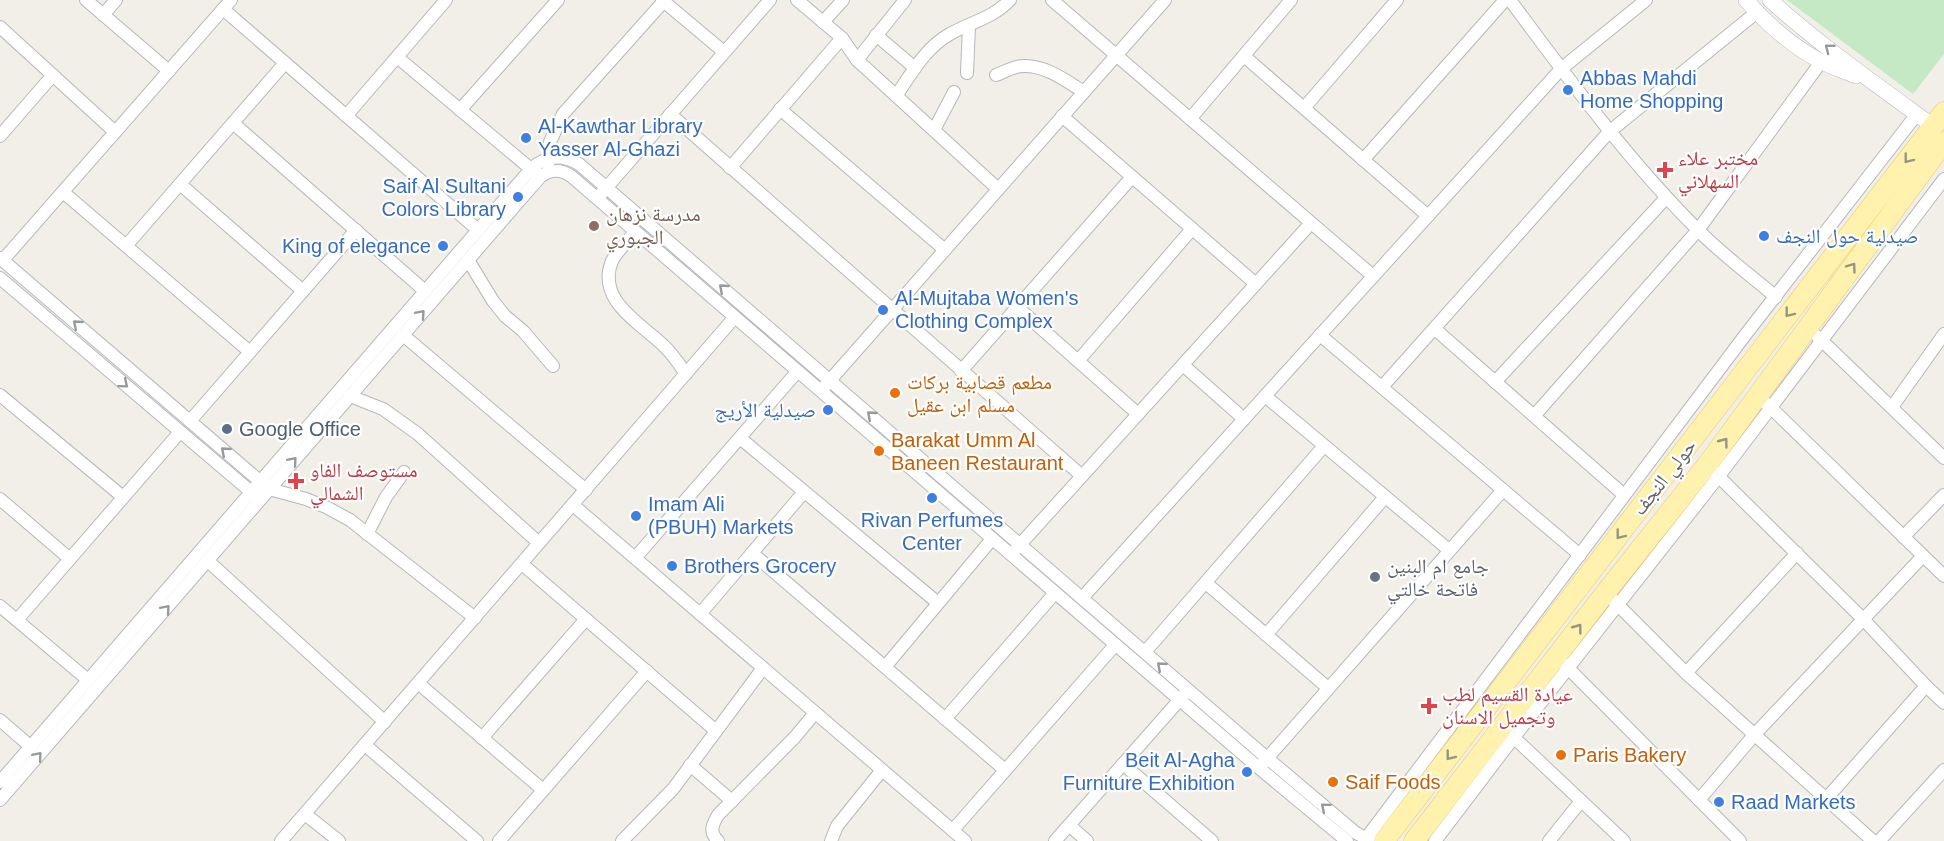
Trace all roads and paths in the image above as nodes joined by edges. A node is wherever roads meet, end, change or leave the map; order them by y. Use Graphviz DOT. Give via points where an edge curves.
graph roads {
  1 [pos="86,0"];
  2 [pos="116,0"];
  3 [pos="446,0"];
  4 [pos="558,0"];
  5 [pos="770,0"];
  6 [pos="797,0"];
  7 [pos="843,0"];
  8 [pos="905,0"];
  9 [pos="1010,0"];
  10 [pos="1052,0"];
  11 [pos="1165,0"];
  12 [pos="1291,0"];
  13 [pos="1397,0"];
  14 [pos="1509,0"];
  15 [pos="1646,0"];
  16 [pos="1746,0"];
  17 [pos="1770,0"];
  18 [pos="663,1"];
  19 [pos="227,4"];
  20 [pos="1757,12"];
  21 [pos="103,15"];
  22 [pos="824,22"];
  23 [pos="969,26"];
  24 [pos="0,27"];
  25 [pos="876,35"];
  26 [pos="842,38"];
  27 [pos="724,52"];
  28 [pos="1116,55"];
  29 [pos="1244,56"];
  30 [pos="397,57"];
  31 [pos="857,60"];
  32 [pos="1821,62"];
  33 [pos="285,63"];
  34 [pos="915,68"];
  35 [pos="1562,69"];
  36 [pos="169,71"];
  37 [pos="967,74"];
  38 [pos="53,75"];
  39 [pos="996,75"];
  40 [pos="1875,84"];
  41 [pos="954,92"];
  42 [pos="1084,92"];
  43 [pos="896,96"];
  44 [pos="1304,108"];
  45 [pos="460,110"];
  46 [pos="780,110"];
  47 [pos="670,114"];
  48 [pos="1917,114"];
  49 [pos="346,116"];
  50 [pos="1062,116"];
  51 [pos="1190,119"];
  52 [pos="233,123"];
  53 [pos="1940,127"];
  54 [pos="934,130"];
  55 [pos="116,132"];
  56 [pos="1609,132"];
  57 [pos="0,136"];
  58 [pos="1363,160"];
  59 [pos="1930,160"];
  60 [pos="730,168"];
  61 [pos="542,169"];
  62 [pos="1132,177"];
  63 [pos="1944,178"];
  64 [pos="180,184"];
  65 [pos="606,188"];
  66 [pos="998,189"];
  67 [pos="63,192"];
  68 [pos="1666,198"];
  69 [pos="596,199"];
  70 [pos="1428,216"];
  71 [pos="1311,223"];
  72 [pos="1192,229"];
  73 [pos="356,230"];
  74 [pos="478,230"];
  75 [pos="1698,230"];
  76 [pos="635,232"];
  77 [pos="126,246"];
  78 [pos="945,250"];
  79 [pos="2,259"];
  80 [pos="468,260"];
  81 [pos="1373,276"];
  82 [pos="0,278"];
  83 [pos="1256,284"];
  84 [pos="303,291"];
  85 [pos="425,291"];
  86 [pos="1776,297"];
  87 [pos="1017,307"];
  88 [pos="892,310"];
  89 [pos="734,318"];
  90 [pos="1435,329"];
  91 [pos="1815,334"];
  92 [pos="1944,334"];
  93 [pos="403,335"];
  94 [pos="1320,335"];
  95 [pos="250,352"];
  96 [pos="1078,361"];
  97 [pos="1183,365"];
  98 [pos="553,366"];
  99 [pos="961,370"];
  100 [pos="797,372"];
  101 [pos="686,374"];
  102 [pos="830,380"];
  103 [pos="1495,382"];
  104 [pos="1382,387"];
  105 [pos="820,392"];
  106 [pos="0,395"];
  107 [pos="350,396"];
  108 [pos="1265,396"];
  109 [pos="1765,402"];
  110 [pos="1892,407"];
  111 [pos="1138,414"];
  112 [pos="1534,416"];
  113 [pos="1244,419"];
  114 [pos="190,421"];
  115 [pos="180,432"];
  116 [pos="740,438"];
  117 [pos="1324,446"];
  118 [pos="1944,458"];
  119 [pos="1713,470"];
  120 [pos="404,472"];
  121 [pos="1082,476"];
  122 [pos="265,485"];
  123 [pos="586,490"];
  124 [pos="1503,490"];
  125 [pos="804,492"];
  126 [pos="1624,495"];
  127 [pos="1944,495"];
  128 [pos="256,496"];
  129 [pos="123,497"];
  130 [pos="1385,497"];
  131 [pos="0,499"];
  132 [pos="573,505"];
  133 [pos="367,534"];
  134 [pos="1903,537"];
  135 [pos="992,539"];
  136 [pos="539,543"];
  137 [pos="1020,544"];
  138 [pos="1449,550"];
  139 [pos="752,553"];
  140 [pos="1797,553"];
  141 [pos="1011,555"];
  142 [pos="1580,555"];
  143 [pos="1923,556"];
  144 [pos="635,558"];
  145 [pos="70,559"];
  146 [pos="208,561"];
  147 [pos="522,564"];
  148 [pos="1944,576"];
  149 [pos="1206,583"];
  150 [pos="1055,593"];
  151 [pos="1082,598"];
  152 [pos="1612,598"];
  153 [pos="938,603"];
  154 [pos="0,606"];
  155 [pos="700,614"];
  156 [pos="475,618"];
  157 [pos="586,619"];
  158 [pos="1863,619"];
  159 [pos="17,620"];
  160 [pos="1266,635"];
  161 [pos="1115,645"];
  162 [pos="1145,652"];
  163 [pos="1563,662"];
  164 [pos="885,667"];
  165 [pos="763,668"];
  166 [pos="646,671"];
  167 [pos="1686,672"];
  168 [pos="88,680"];
  169 [pos="418,683"];
  170 [pos="1926,686"];
  171 [pos="1328,688"];
  172 [pos="1188,689"];
  173 [pos="1179,700"];
  174 [pos="1944,703"];
  175 [pos="815,712"];
  176 [pos="945,719"];
  177 [pos="0,720"];
  178 [pos="385,722"];
  179 [pos="716,731"];
  180 [pos="1508,732"];
  181 [pos="1755,734"];
  182 [pos="483,738"];
  183 [pos="365,745"];
  184 [pos="30,746"];
  185 [pos="1267,758"];
  186 [pos="1123,764"];
  187 [pos="690,765"];
  188 [pos="1259,768"];
  189 [pos="882,770"];
  190 [pos="1005,770"];
  191 [pos="1944,770"];
  192 [pos="0,782"];
  193 [pos="543,790"];
  194 [pos="1826,799"];
  195 [pos="0,800"];
  196 [pos="1699,800"];
  197 [pos="732,801"];
  198 [pos="1581,801"];
  199 [pos="305,814"];
  200 [pos="1069,825"];
  201 [pos="953,830"];
  202 [pos="281,841"];
  203 [pos="339,841"];
  204 [pos="477,841"];
  205 [pos="499,841"];
  206 [pos="622,841"];
  207 [pos="718,841"];
  208 [pos="831,841"];
  209 [pos="966,841"];
  210 [pos="1055,841"];
  211 [pos="1087,841"];
  212 [pos="1212,841"];
  213 [pos="1347,841"];
  214 [pos="1371,841"];
  215 [pos="1414,841"];
  216 [pos="1435,841"];
  217 [pos="1549,841"];
  218 [pos="1624,841"];
  219 [pos="1740,841"];
  220 [pos="1873,841"];
  221 [pos="1879,841"];
  1 -- 21 [label="street"];
  2 -- 21 [label="street"];
  3 -- 30 [label="street"];
  4 -- 45 [label="street"];
  5 -- 27 [label="street"];
  6 -- 22 [label="street"];
  7 -- 22 [label="street"];
  8 -- 25 [label="street"];
  9 -- 23 [label="street" via="996,13"];
  10 -- 28 [label="street"];
  11 -- 28 [label="street"];
  12 -- 29 [label="street"];
  13 -- 44 [label="street"];
  14 -- 35 [label="street"];
  14 -- 58 [label="street"];
  15 -- 35 [label="street"];
  16 -- 20 [label="street"];
  40 -- 17 [label="street, one-way"];
  18 -- 27 [label="street"];
  18 -- 61 [label="street" via="563,114"];
  19 -- 33 [label="street"];
  19 -- 36 [label="street"];
  20 -- 32 [label="street"];
  20 -- 56 [label="street"];
  21 -- 36 [label="street"];
  22 -- 26 [label="street"];
  23 -- 34 [label="street" via="936,43"];
  23 -- 37 [label="street"];
  24 -- 38 [label="street"];
  25 -- 31 [label="street"];
  25 -- 34 [label="street"];
  26 -- 31 [label="street"];
  26 -- 46 [label="street"];
  27 -- 47 [label="street"];
  28 -- 42 [label="street"];
  28 -- 51 [label="street"];
  29 -- 44 [label="street"];
  29 -- 51 [label="street"];
  30 -- 45 [label="street"];
  30 -- 49 [label="street"];
  31 -- 43 [label="street"];
  32 -- 40 [label="street"];
  32 -- 75 [label="street"];
  33 -- 49 [label="street"];
  33 -- 52 [label="street"];
  34 -- 43 [label="street"];
  35 -- 56 [label="street"];
  35 -- 70 [label="street"];
  36 -- 55 [label="street"];
  38 -- 55 [label="street"];
  38 -- 57 [label="street"];
  39 -- 42 [label="street" via="1021,66 1036,67"];
  40 -- 48 [label="street"];
  41 -- 54 [label="street"];
  42 -- 50 [label="street"];
  43 -- 54 [label="street"];
  44 -- 58 [label="street"];
  45 -- 61 [label="street"];
  46 -- 60 [label="street"];
  46 -- 78 [label="street"];
  47 -- 60 [label="street"];
  47 -- 65 [label="street"];
  48 -- 53 [label="street"];
  48 -- 86 [label="street"];
  49 -- 74 [label="street"];
  50 -- 62 [label="street"];
  50 -- 66 [label="street"];
  51 -- 71 [label="street"];
  52 -- 64 [label="street"];
  52 -- 73 [label="street"];
  53 -- 59 [label="main road, حولي النجف"];
  53 -- 214 [label="main road, حولي النجف, one-way"];
  54 -- 66 [label="street"];
  55 -- 67 [label="street"];
  56 -- 68 [label="street"];
  56 -- 90 [label="street"];
  58 -- 70 [label="street"];
  59 -- 63 [label="street"];
  91 -- 59 [label="main road, حولي النجف, one-way"];
  60 -- 88 [label="street"];
  61 -- 65 [label="street" via="561,157 573,160"];
  61 -- 69 [label="street" via="566,173"];
  61 -- 74 [label="street"];
  61 -- 80 [label="street"];
  62 -- 72 [label="street"];
  62 -- 87 [label="street"];
  63 -- 91 [label="street"];
  64 -- 77 [label="street"];
  64 -- 84 [label="street"];
  65 -- 69 [label="street"];
  102 -- 65 [label="street, one-way"];
  66 -- 78 [label="street"];
  67 -- 77 [label="street"];
  67 -- 79 [label="street"];
  68 -- 75 [label="street"];
  68 -- 103 [label="street"];
  69 -- 76 [label="street"];
  70 -- 81 [label="street"];
  71 -- 81 [label="street"];
  71 -- 83 [label="street"];
  72 -- 83 [label="street"];
  72 -- 96 [label="street"];
  73 -- 84 [label="street"];
  73 -- 85 [label="street"];
  74 -- 85 [label="street"];
  75 -- 86 [label="street"];
  75 -- 112 [label="street"];
  76 -- 89 [label="street"];
  76 -- 101 [label="street" via="613,259 611,294 627,314 666,347"];
  77 -- 95 [label="street"];
  78 -- 88 [label="street"];
  114 -- 79 [label="street, one-way"];
  93 -- 80 [label="street, one-way"];
  80 -- 98 [label="street" via="493,301"];
  81 -- 94 [label="street"];
  82 -- 115 [label="street, one-way"];
  83 -- 97 [label="street"];
  84 -- 95 [label="street"];
  85 -- 122 [label="street"];
  86 -- 126 [label="street"];
  87 -- 96 [label="street"];
  87 -- 99 [label="street"];
  88 -- 99 [label="street"];
  88 -- 102 [label="street"];
  89 -- 100 [label="street"];
  89 -- 101 [label="street"];
  90 -- 103 [label="street"];
  90 -- 104 [label="street"];
  91 -- 109 [label="main road, حولي النجف"];
  91 -- 110 [label="street"];
  92 -- 110 [label="street"];
  93 -- 107 [label="street"];
  93 -- 123 [label="street"];
  94 -- 104 [label="street"];
  94 -- 108 [label="street"];
  95 -- 114 [label="street"];
  96 -- 111 [label="street"];
  97 -- 111 [label="street"];
  97 -- 113 [label="street"];
  99 -- 121 [label="street"];
  100 -- 105 [label="street"];
  100 -- 116 [label="street"];
  101 -- 123 [label="street"];
  102 -- 105 [label="street"];
  137 -- 102 [label="street, one-way"];
  103 -- 112 [label="street"];
  104 -- 124 [label="street"];
  105 -- 135 [label="street"];
  106 -- 129 [label="street"];
  122 -- 107 [label="street, one-way"];
  107 -- 136 [label="street" via="383,410 418,434"];
  108 -- 113 [label="street"];
  108 -- 117 [label="street"];
  109 -- 119 [label="main road, حولي النجف"];
  109 -- 134 [label="street"];
  110 -- 118 [label="street"];
  111 -- 121 [label="street"];
  112 -- 126 [label="street"];
  113 -- 151 [label="street"];
  122 -- 114 [label="street, one-way"];
  115 -- 128 [label="street"];
  115 -- 129 [label="street"];
  116 -- 125 [label="street"];
  116 -- 144 [label="street"];
  117 -- 130 [label="street"];
  117 -- 149 [label="street"];
  119 -- 140 [label="street"];
  119 -- 152 [label="main road, حولي النجف"];
  120 -- 133 [label="street"];
  121 -- 137 [label="street"];
  122 -- 128 [label="street"];
  122 -- 133 [label="street" via="326,507"];
  123 -- 132 [label="street"];
  124 -- 138 [label="street"];
  124 -- 142 [label="street"];
  125 -- 139 [label="street"];
  125 -- 153 [label="street"];
  126 -- 142 [label="street"];
  127 -- 134 [label="street"];
  128 -- 146 [label="street"];
  128 -- 168 [label="street"];
  129 -- 145 [label="street"];
  130 -- 138 [label="street"];
  130 -- 160 [label="street"];
  131 -- 145 [label="street"];
  132 -- 136 [label="street"];
  132 -- 144 [label="street"];
  133 -- 156 [label="street"];
  134 -- 143 [label="street"];
  135 -- 141 [label="street"];
  135 -- 153 [label="street"];
  136 -- 147 [label="street"];
  137 -- 141 [label="street"];
  137 -- 151 [label="street"];
  138 -- 171 [label="street"];
  139 -- 155 [label="street"];
  139 -- 164 [label="street"];
  140 -- 158 [label="street"];
  140 -- 167 [label="street"];
  141 -- 150 [label="street"];
  142 -- 214 [label="street"];
  143 -- 148 [label="street"];
  143 -- 158 [label="street"];
  144 -- 155 [label="street"];
  145 -- 159 [label="street"];
  146 -- 178 [label="street"];
  195 -- 146 [label="street, one-way"];
  147 -- 156 [label="street"];
  147 -- 157 [label="street"];
  149 -- 160 [label="street"];
  149 -- 162 [label="street"];
  150 -- 161 [label="street"];
  150 -- 176 [label="street"];
  151 -- 162 [label="street"];
  152 -- 163 [label="main road, حولي النجف"];
  152 -- 167 [label="street"];
  153 -- 164 [label="street"];
  154 -- 159 [label="street"];
  155 -- 165 [label="street"];
  156 -- 169 [label="street"];
  157 -- 166 [label="street"];
  157 -- 182 [label="street"];
  158 -- 170 [label="street"];
  158 -- 181 [label="street"];
  159 -- 168 [label="street"];
  160 -- 171 [label="street"];
  161 -- 173 [label="street"];
  161 -- 190 [label="street"];
  172 -- 162 [label="street, one-way"];
  163 -- 180 [label="main road, حولي النجف"];
  163 -- 196 [label="street"];
  164 -- 176 [label="street"];
  165 -- 175 [label="street"];
  165 -- 179 [label="street"];
  166 -- 179 [label="street"];
  166 -- 193 [label="street"];
  167 -- 181 [label="street"];
  168 -- 184 [label="street"];
  169 -- 178 [label="street"];
  169 -- 182 [label="street"];
  170 -- 174 [label="street"];
  170 -- 194 [label="street"];
  171 -- 185 [label="street"];
  172 -- 173 [label="street"];
  172 -- 185 [label="street"];
  173 -- 186 [label="street"];
  173 -- 188 [label="street"];
  175 -- 189 [label="street"];
  175 -- 197 [label="street"];
  176 -- 190 [label="street"];
  177 -- 184 [label="street"];
  178 -- 183 [label="street"];
  179 -- 187 [label="street"];
  180 -- 198 [label="street"];
  180 -- 215 [label="main road, حولي النجف"];
  180 -- 216 [label="street"];
  181 -- 194 [label="street"];
  181 -- 196 [label="street"];
  182 -- 193 [label="street"];
  183 -- 199 [label="street"];
  183 -- 204 [label="street"];
  184 -- 192 [label="street"];
  185 -- 188 [label="street"];
  214 -- 185 [label="street, one-way" via="1356,833"];
  186 -- 200 [label="street"];
  186 -- 212 [label="street"];
  187 -- 197 [label="street"];
  187 -- 206 [label="street" via="673,789"];
  188 -- 213 [label="street"];
  189 -- 201 [label="street"];
  189 -- 208 [label="street" via="837,826"];
  190 -- 201 [label="street"];
  191 -- 221 [label="street"];
  193 -- 205 [label="street"];
  194 -- 220 [label="street"];
  196 -- 219 [label="street"];
  197 -- 207 [label="street" via="712,825"];
  198 -- 217 [label="street"];
  198 -- 218 [label="street"];
  199 -- 202 [label="street"];
  199 -- 203 [label="street"];
  200 -- 210 [label="street"];
  200 -- 211 [label="street"];
  201 -- 209 [label="street"];
}
